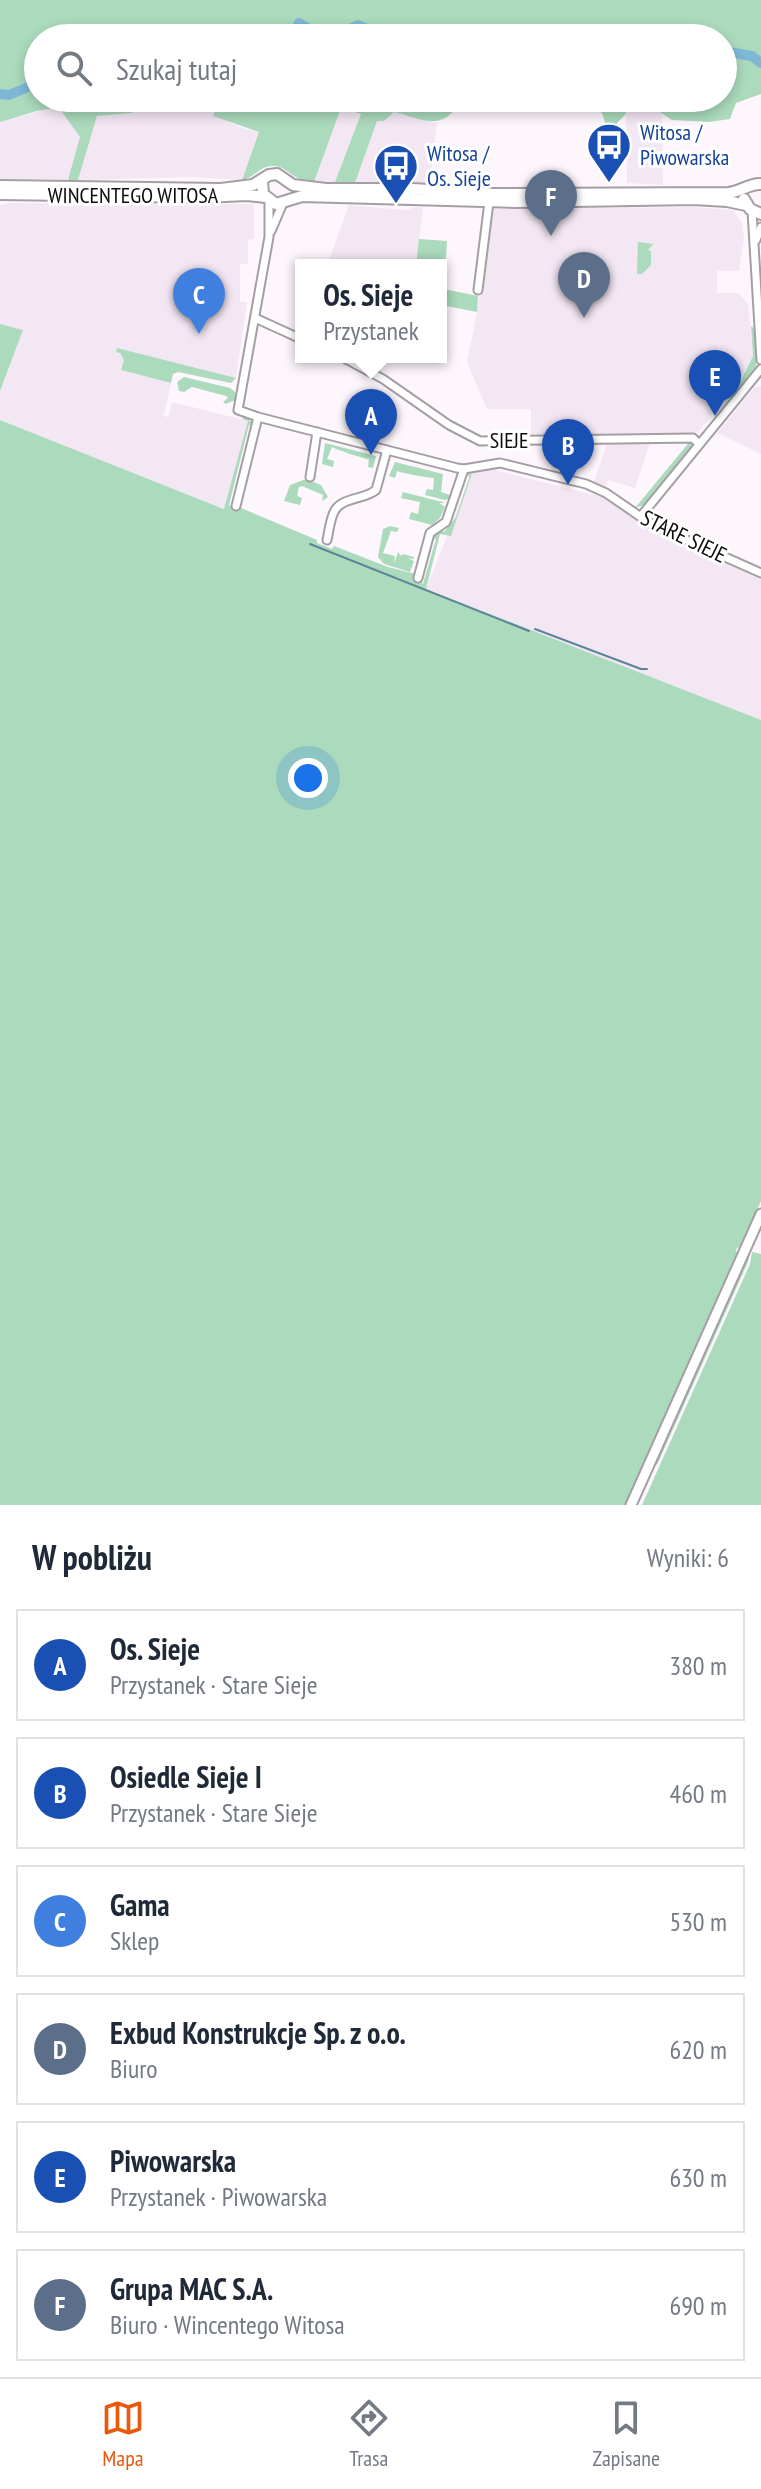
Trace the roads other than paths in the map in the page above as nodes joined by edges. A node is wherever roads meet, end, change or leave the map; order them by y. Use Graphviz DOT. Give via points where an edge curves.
graph roads {
  1 [pos="262,181"];
  2 [pos="288,182"];
  3 [pos="761,184"];
  4 [pos="0,186"];
  5 [pos="745,189"];
  6 [pos="0,194"];
  7 [pos="268,199"];
  8 [pos="286,201"];
  9 [pos="489,202"];
  10 [pos="753,210"];
  11 [pos="761,227"];
  12 [pos="269,237"];
  13 [pos="756,240"];
  14 [pos="478,290"];
  15 [pos="255,318"];
  16 [pos="295,336"];
  17 [pos="761,360"];
  18 [pos="353,363"];
  19 [pos="761,369"];
  20 [pos="258,417"];
  21 [pos="317,432"];
  22 [pos="699,444"];
  23 [pos="387,450"];
  24 [pos="464,469"];
  25 [pos="310,477"];
  26 [pos="236,506"];
  27 [pos="641,516"];
  28 [pos="327,540"];
  29 [pos="761,573"];
  30 [pos="418,578"];
  31 [pos="761,1214"];
  32 [pos="631,1505"];
  1 -- 2 [label="main road" via="277,174"];
  1 -- 4 [label="main road, WINCENTEGO WITOSA" via="221,189"];
  1 -- 7 [label="main road"];
  2 -- 5 [label="main road" via="319,189 493,194"];
  2 -- 8 [label="main road"];
  3 -- 5 [label="main road"];
  5 -- 10 [label="main road"];
  6 -- 7 [label="main road, WINCENTEGO WITOSA"];
  7 -- 8 [label="main road"];
  7 -- 12 [label="street"];
  8 -- 9 [label="main road" via="302,196"];
  8 -- 12 [label="street"];
  9 -- 10 [label="main road" via="693,199 727,201"];
  9 -- 14 [label="street"];
  10 -- 13 [label="street"];
  11 -- 13 [label="street"];
  12 -- 15 [label="street"];
  13 -- 17 [label="street"];
  15 -- 16 [label="street"];
  15 -- 20 [label="street, STARE SIEJE" via="238,410"];
  18 -- 22 [label="street, SIEJE" via="480,441 693,438"];
  19 -- 22 [label="street"];
  20 -- 21 [label="street, STARE SIEJE"];
  20 -- 26 [label="street"];
  21 -- 23 [label="street, STARE SIEJE"];
  21 -- 25 [label="street"];
  22 -- 27 [label="street"];
  23 -- 24 [label="street, STARE SIEJE"];
  23 -- 28 [label="street" via="376,490 339,505"];
  24 -- 27 [label="street, STARE SIEJE" via="500,463 586,484"];
  24 -- 30 [label="street" via="446,522 430,533"];
  27 -- 29 [label="street, STARE SIEJE"];
  31 -- 32 [label="street"];
}
